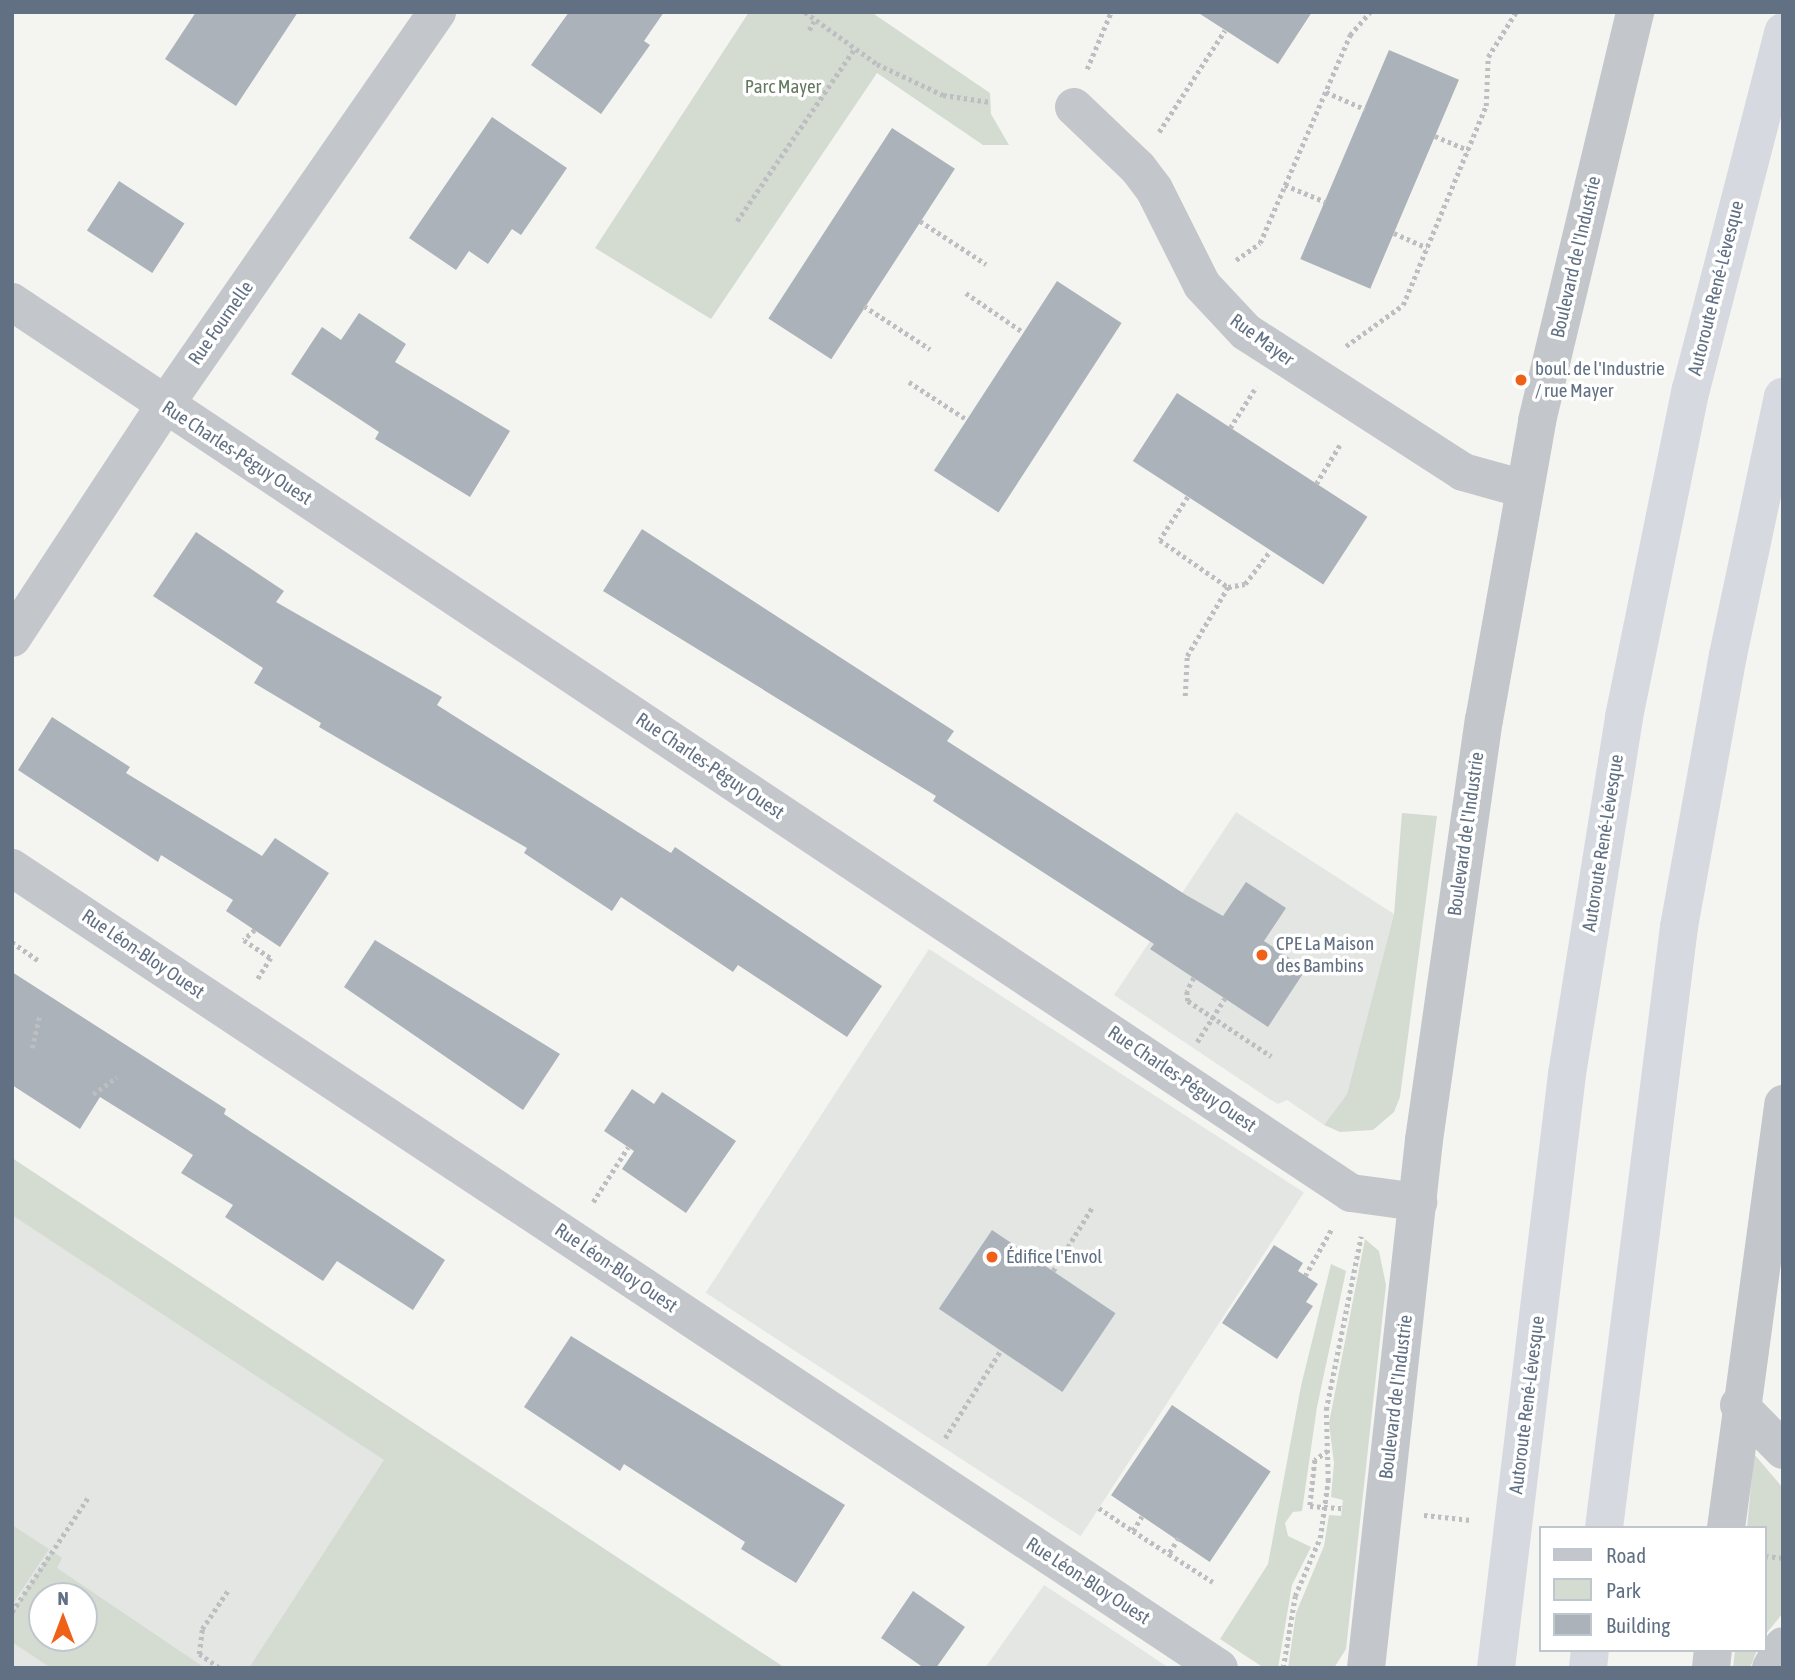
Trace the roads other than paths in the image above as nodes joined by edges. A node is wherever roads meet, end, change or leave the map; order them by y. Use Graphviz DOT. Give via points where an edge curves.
graph roads {
  1 [pos="437,12"];
  2 [pos="1635,12"];
  3 [pos="1783,32"];
  4 [pos="1074,107"];
  5 [pos="12,302"];
  6 [pos="1783,397"];
  7 [pos="165,405"];
  8 [pos="1524,489"];
  9 [pos="12,638"];
  10 [pos="12,867"];
  11 [pos="1783,1104"];
  12 [pos="1418,1202"];
  13 [pos="1739,1405"];
  14 [pos="1783,1450"];
  15 [pos="1604,1526"];
  16 [pos="1726,1526"];
  17 [pos="1783,1646"];
  18 [pos="1219,1668"];
  19 [pos="1366,1668"];
  20 [pos="1496,1668"];
  21 [pos="1771,1668"];
  1 -- 7 [label="street, Rue Fournelle"];
  2 -- 8 [label="street, Boulevard de l'Industrie"];
  3 -- 20 [label="highway, Autoroute René-Lévesque" via="1691,390 1622,730 1567,1074"];
  4 -- 8 [label="street, Rue Mayer" via="1154,189 1202,285 1246,332 1463,472"];
  5 -- 7 [label="street, Rue Charles-Péguy Ouest"];
  6 -- 15 [label="highway" via="1728,655 1679,927"];
  7 -- 9 [label="street, Rue Fournelle"];
  7 -- 12 [label="street, Rue Charles-Péguy Ouest" via="1351,1193"];
  8 -- 12 [label="street, Boulevard de l'Industrie" via="1466,832"];
  10 -- 18 [label="street, Rue Léon-Bloy Ouest"];
  11 -- 13 [label="street"];
  12 -- 19 [label="street, Boulevard de l'Industrie"];
  13 -- 14 [label="street"];
  13 -- 16 [label="street"];
  17 -- 21 [label="street"];
}
